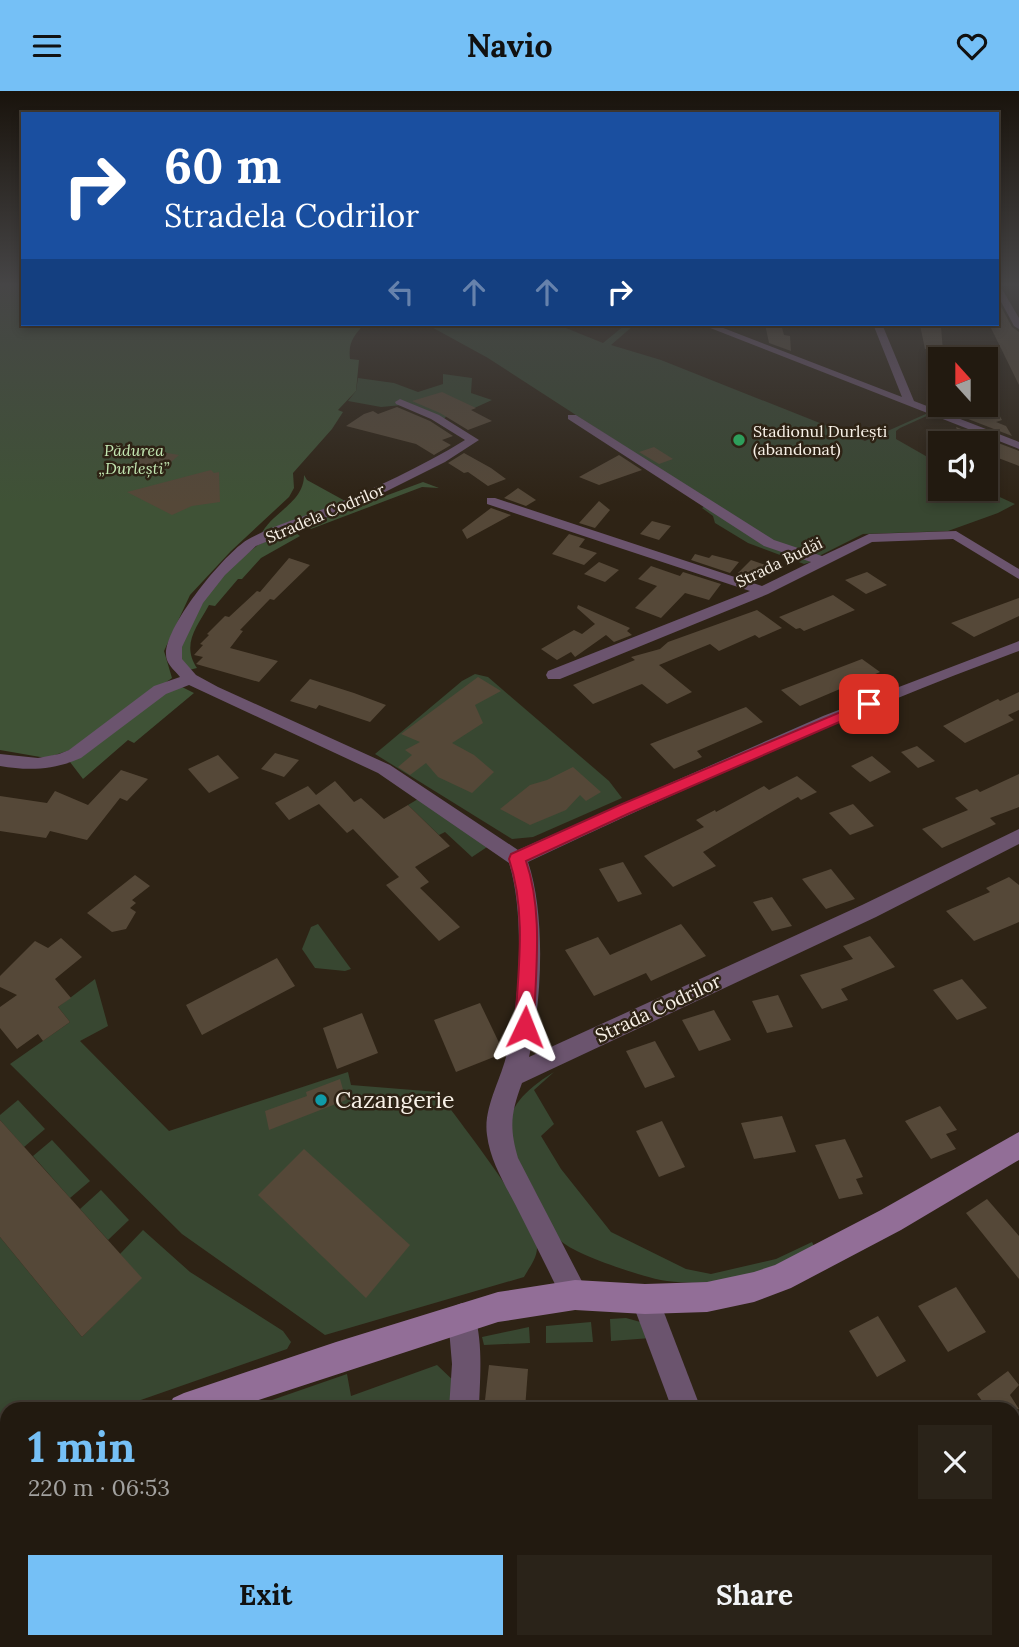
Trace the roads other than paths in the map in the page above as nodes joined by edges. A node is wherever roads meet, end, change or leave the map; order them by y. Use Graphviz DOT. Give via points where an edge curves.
graph roads {
  1 [pos="802,358"];
  2 [pos="892,358"];
  3 [pos="909,401"];
  4 [pos="400,402"];
  5 [pos="572,417"];
  6 [pos="1019,446"];
  7 [pos="491,501"];
  8 [pos="822,561"];
  9 [pos="1019,575"];
  10 [pos="763,591"];
  11 [pos="1019,646"];
  12 [pos="554,675"];
  13 [pos="190,679"];
  14 [pos="0,760"];
  15 [pos="1019,835"];
  16 [pos="517,859"];
  17 [pos="513,1076"];
  18 [pos="1019,1146"];
  19 [pos="575,1295"];
  20 [pos="645,1299"];
  21 [pos="462,1317"];
  22 [pos="205,1402"];
  23 [pos="464,1402"];
  24 [pos="684,1402"];
  1 -- 3 [label="street"];
  2 -- 3 [label="street"];
  3 -- 6 [label="street"];
  4 -- 13 [label="street, Stradela Codrilor" via="473,440 408,477 250,543 239,552 196,602 174,647 174,660"];
  5 -- 8 [label="street" via="769,543"];
  7 -- 10 [label="street"];
  8 -- 9 [label="street, Strada Budăi" via="869,538 956,535"];
  8 -- 10 [label="street, Strada Budăi"];
  10 -- 12 [label="street, Strada Budăi"];
  11 -- 16 [label="street" via="792,736"];
  13 -- 14 [label="street" via="160,690 61,761 27,765"];
  13 -- 16 [label="street" via="384,769"];
  15 -- 17 [label="street, Strada Codrilor" via="869,911"];
  16 -- 17 [label="street" via="529,918 525,1027"];
  17 -- 19 [label="street" via="500,1109 499,1135 507,1162"];
  18 -- 20 [label="street" via="781,1278 707,1297"];
  19 -- 20 [label="street"];
  19 -- 21 [label="street"];
  20 -- 24 [label="street"];
  21 -- 22 [label="street"];
  21 -- 23 [label="street"];
}
